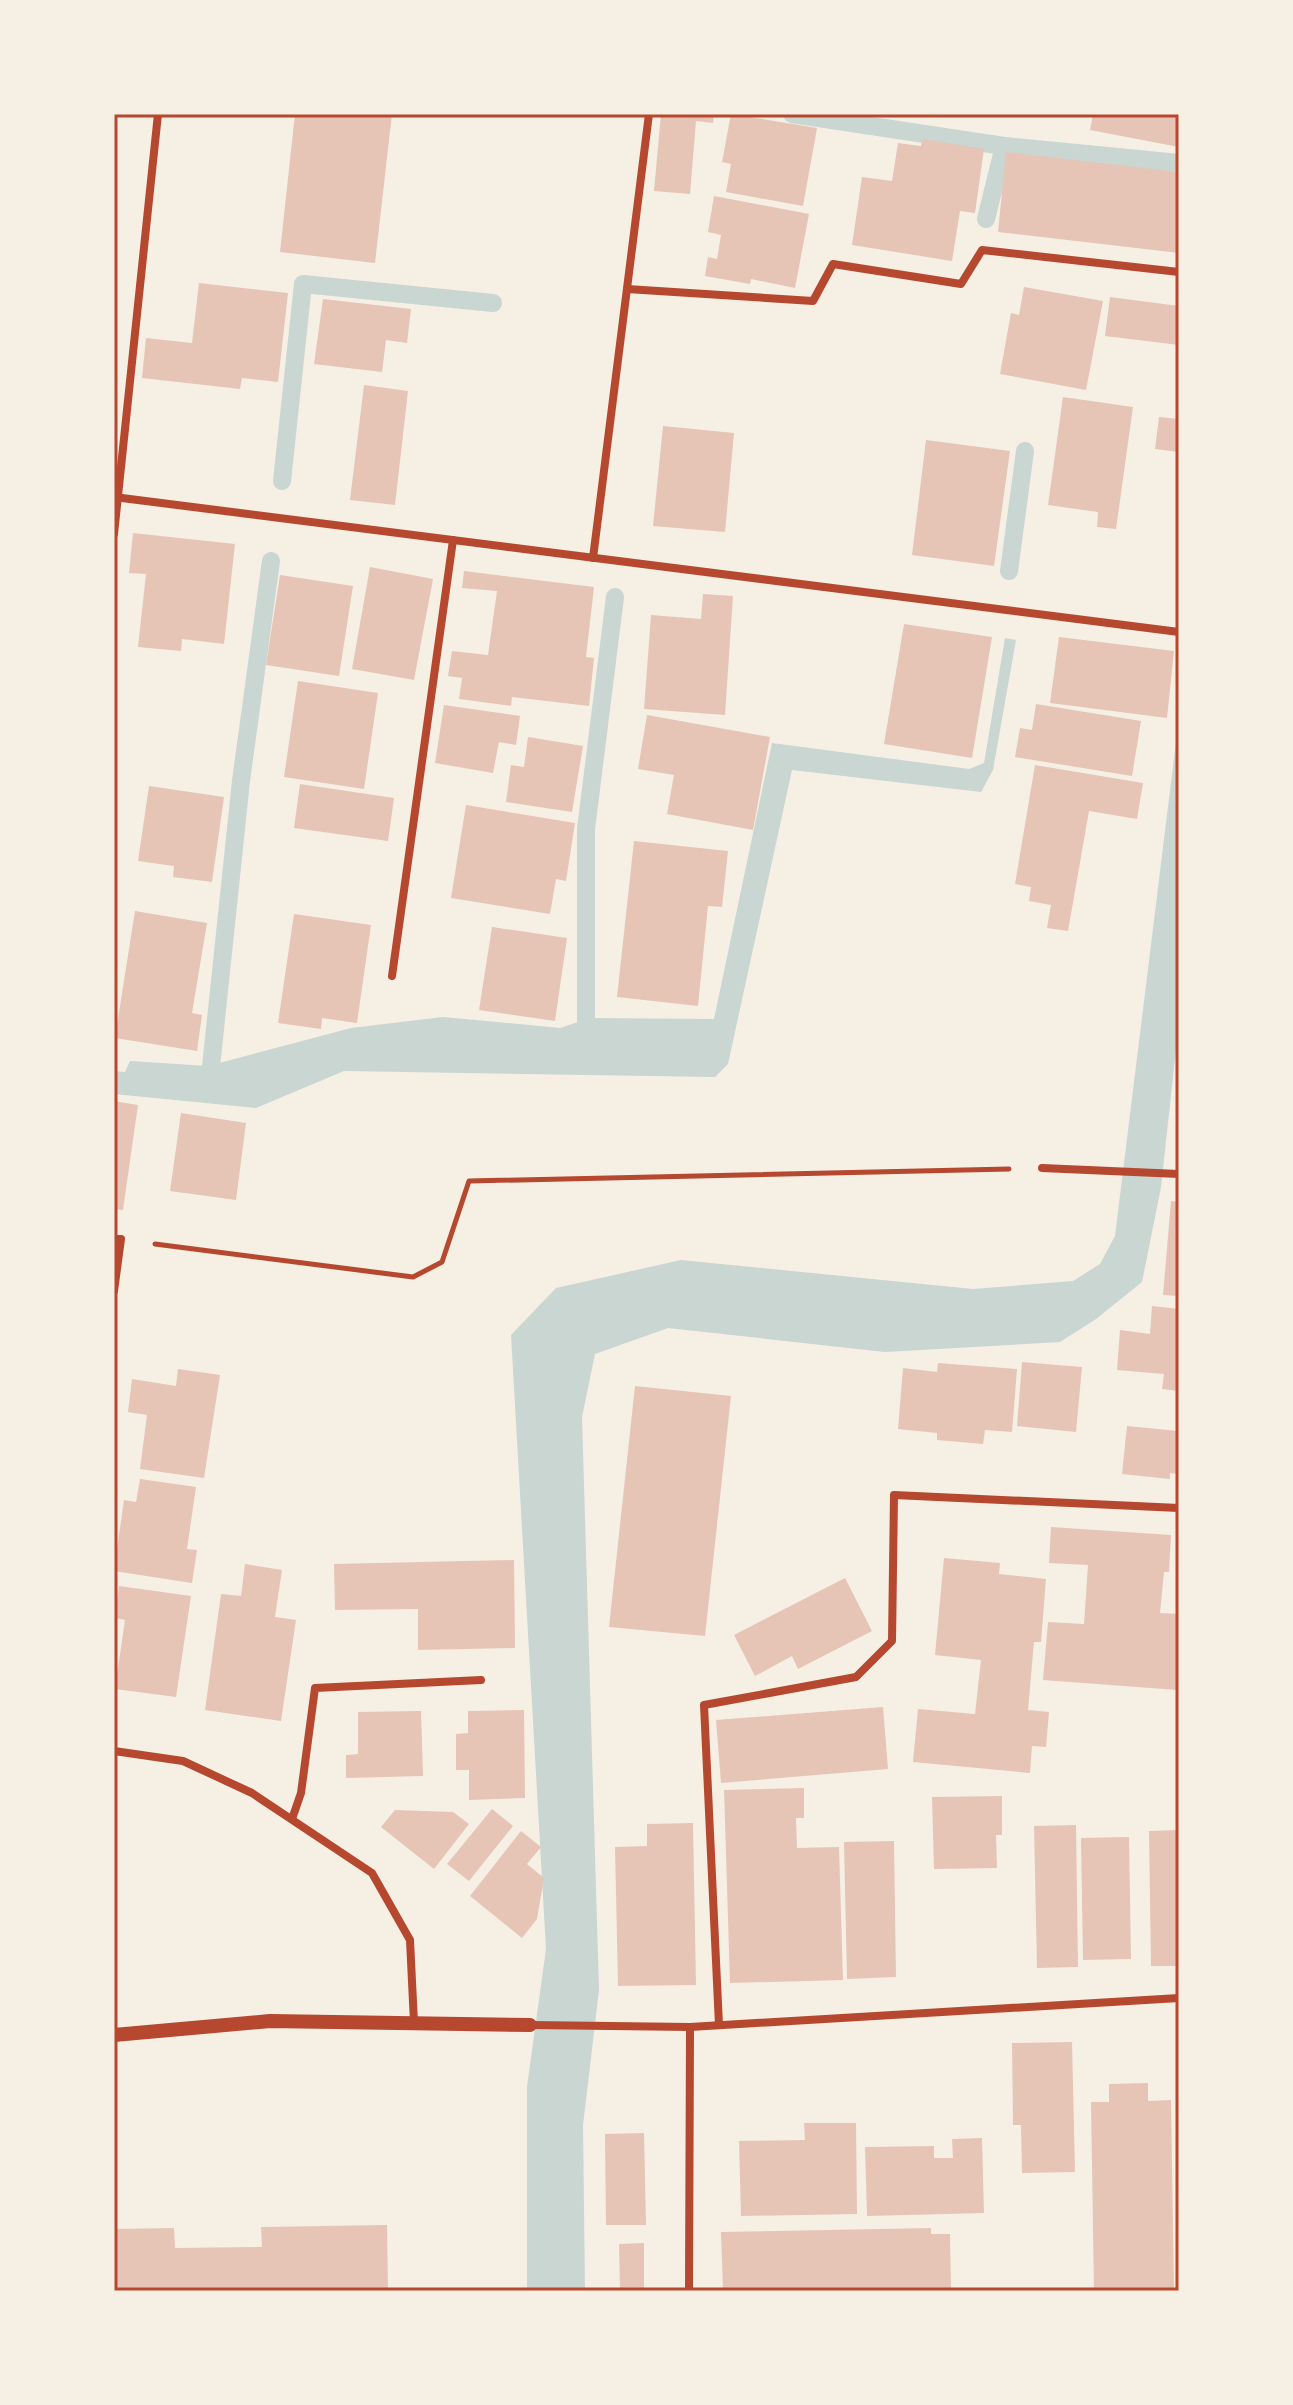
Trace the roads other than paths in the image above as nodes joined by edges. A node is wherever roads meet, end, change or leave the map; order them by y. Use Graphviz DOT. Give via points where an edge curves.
graph roads {
  1 [pos="158,114"];
  2 [pos="649,114"];
  3 [pos="1179,272"];
  4 [pos="627,289"];
  5 [pos="116,497"];
  6 [pos="114,534"];
  7 [pos="453,540"];
  8 [pos="593,558"];
  9 [pos="1179,632"];
  10 [pos="392,976"];
  11 [pos="1042,1168"];
  12 [pos="1179,1174"];
  13 [pos="118,1239"];
  14 [pos="114,1291"];
  15 [pos="1179,1508"];
  16 [pos="481,1680"];
  17 [pos="114,1751"];
  18 [pos="292,1819"];
  19 [pos="1179,1998"];
  20 [pos="414,2023"];
  21 [pos="530,2025"];
  22 [pos="719,2025"];
  23 [pos="690,2027"];
  24 [pos="114,2035"];
  25 [pos="689,2291"];
  1 -- 5 [label="street"];
  2 -- 4 [label="street"];
  3 -- 4 [label="street" via="982,250 961,284 833,264 813,301"];
  4 -- 8 [label="street"];
  5 -- 6 [label="street"];
  5 -- 7 [label="street"];
  7 -- 8 [label="street"];
  7 -- 10 [label="street"];
  8 -- 9 [label="street"];
  11 -- 12 [label="street"];
  13 -- 14 [label="street"];
  15 -- 22 [label="street" via="894,1495 892,1641 856,1677 704,1705"];
  16 -- 18 [label="street" via="315,1688 301,1793"];
  17 -- 18 [label="street" via="183,1761 252,1793"];
  18 -- 20 [label="street" via="372,1873 410,1940"];
  19 -- 22 [label="street"];
  20 -- 21 [label="street"];
  20 -- 24 [label="street" via="270,2021"];
  21 -- 23 [label="street"];
  22 -- 23 [label="street"];
  23 -- 25 [label="street"];
}
